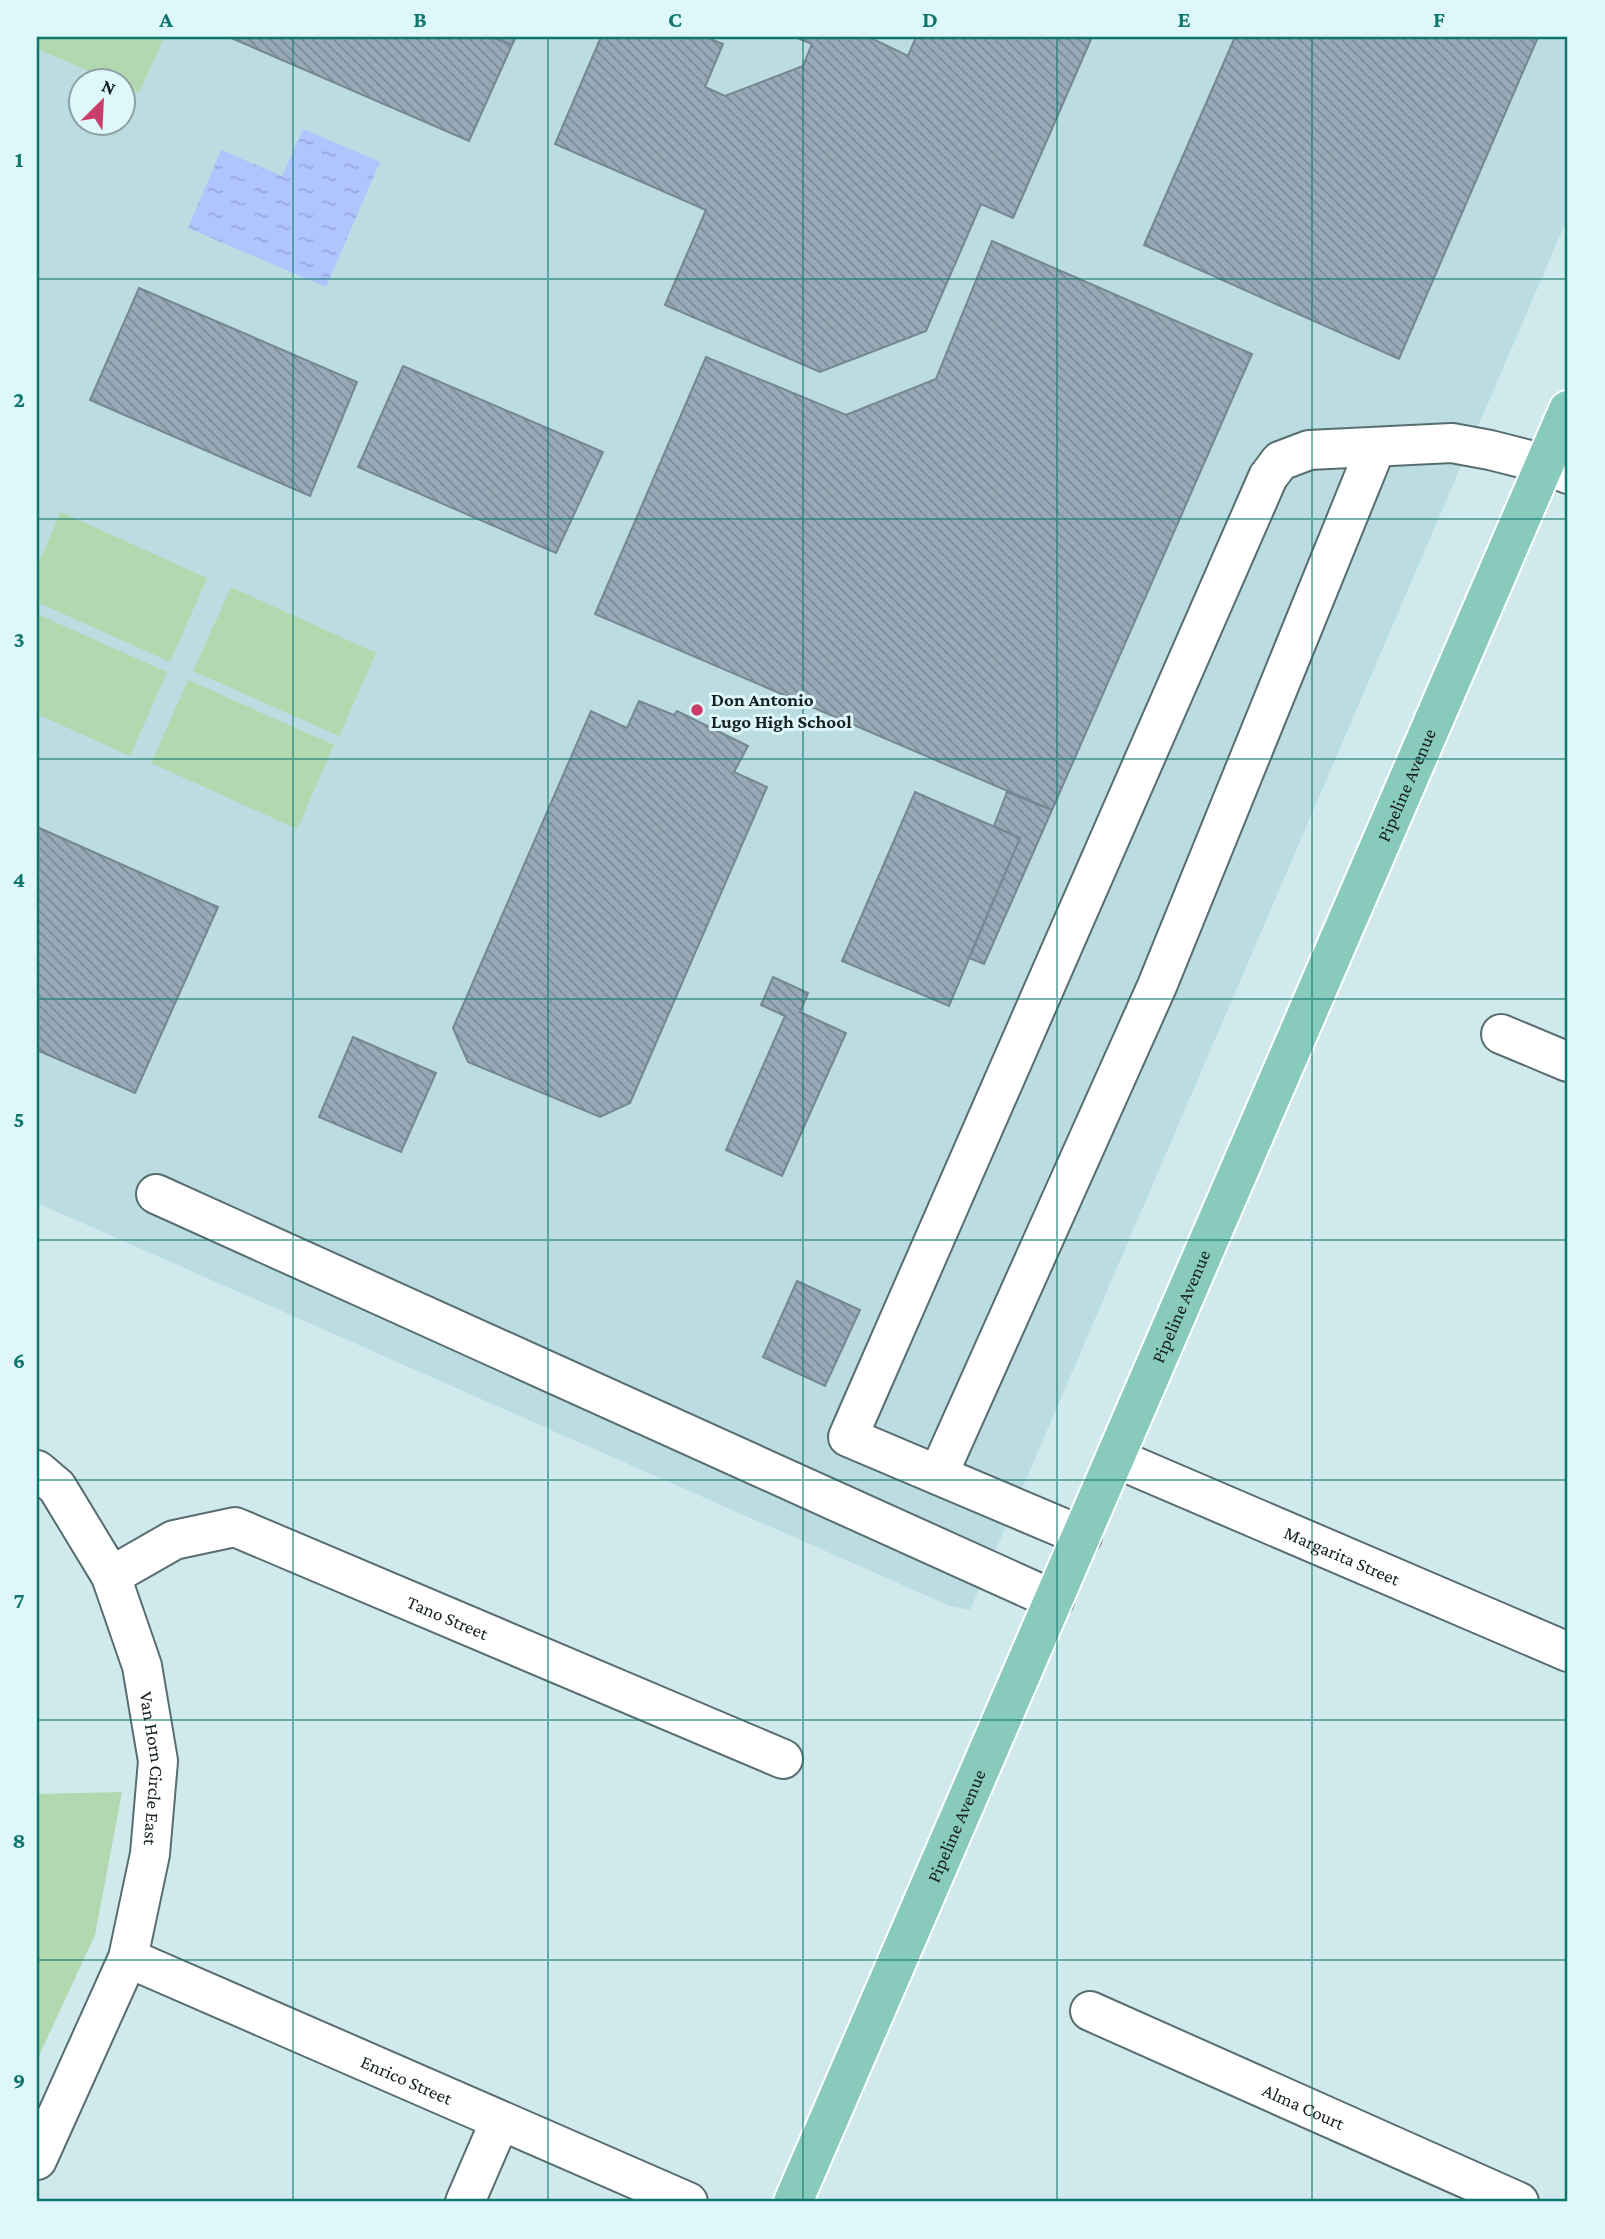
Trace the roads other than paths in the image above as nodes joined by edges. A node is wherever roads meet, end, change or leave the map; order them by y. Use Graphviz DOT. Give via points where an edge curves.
graph roads {
  1 [pos="1568,410"];
  2 [pos="1376,447"];
  3 [pos="1557,469"];
  4 [pos="1501,1034"];
  5 [pos="1568,1062"];
  6 [pos="156,1194"];
  7 [pos="1115,1458"];
  8 [pos="37,1470"];
  9 [pos="938,1475"];
  10 [pos="1082,1536"];
  11 [pos="111,1576"];
  12 [pos="1054,1600"];
  13 [pos="1568,1652"];
  14 [pos="783,1759"];
  15 [pos="128,1958"];
  16 [pos="1090,2011"];
  17 [pos="500,2121"];
  18 [pos="37,2160"];
  19 [pos="465,2202"];
  20 [pos="688,2202"];
  21 [pos="793,2202"];
  22 [pos="1519,2202"];
  1 -- 3 [label="main road, Pipeline Avenue"];
  2 -- 3 [label="street" via="1452,443"];
  2 -- 9 [label="street" via="1157,986"];
  2 -- 9 [label="street" via="1309,450 1280,461 1268,477 848,1437"];
  3 -- 7 [label="main road, Pipeline Avenue"];
  4 -- 5 [label="street"];
  6 -- 12 [label="street"];
  7 -- 10 [label="main road, Pipeline Avenue"];
  7 -- 13 [label="street, Margarita Street"];
  8 -- 11 [label="street, Van Horn Circle East" via="57,1488"];
  9 -- 10 [label="street"];
  10 -- 12 [label="main road, Pipeline Avenue"];
  11 -- 14 [label="street, Tano Street" via="174,1540 235,1527"];
  11 -- 15 [label="street, Van Horn Circle East" via="142,1666 158,1762 150,1854"];
  12 -- 21 [label="main road, Pipeline Avenue"];
  15 -- 17 [label="street, Enrico Street"];
  15 -- 18 [label="street, Van Horn Circle East"];
  16 -- 22 [label="street, Alma Court"];
  17 -- 19 [label="street"];
  17 -- 20 [label="street, Enrico Street"];
}
